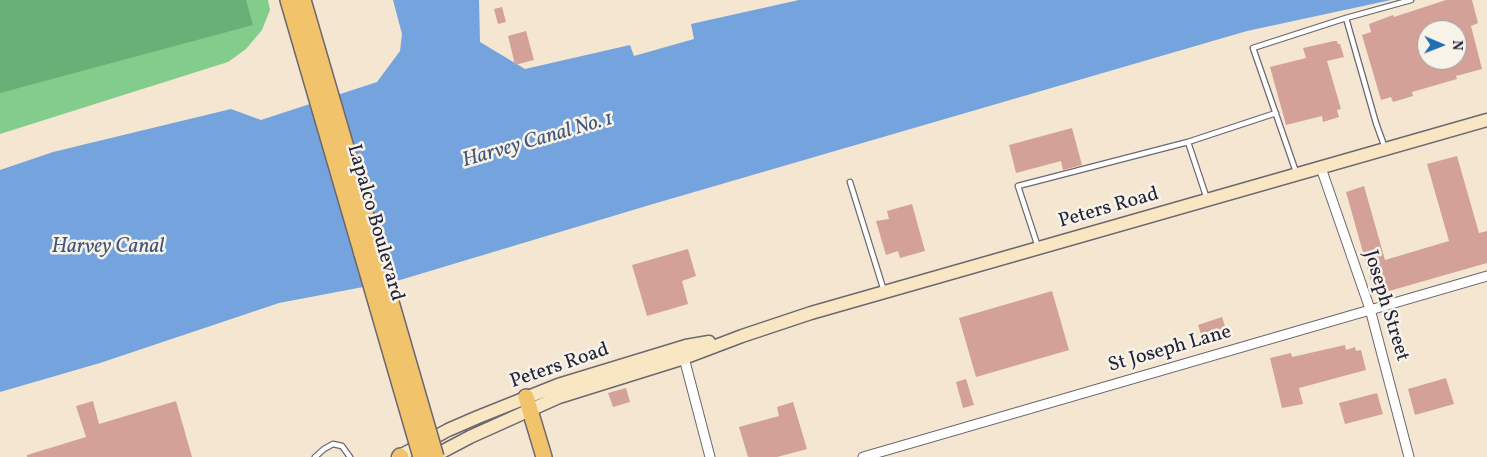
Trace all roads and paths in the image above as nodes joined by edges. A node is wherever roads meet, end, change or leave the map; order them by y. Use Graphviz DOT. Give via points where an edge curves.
graph roads {
  1 [pos="288,0"];
  2 [pos="303,0"];
  3 [pos="1411,0"];
  4 [pos="1346,18"];
  5 [pos="1276,113"];
  6 [pos="1487,120"];
  7 [pos="1188,142"];
  8 [pos="1385,149"];
  9 [pos="1320,168"];
  10 [pos="1297,175"];
  11 [pos="850,182"];
  12 [pos="1207,200"];
  13 [pos="1038,248"];
  14 [pos="1487,276"];
  15 [pos="884,292"];
  16 [pos="1370,309"];
  17 [pos="742,336"];
  18 [pos="684,358"];
  19 [pos="528,404"];
  20 [pos="315,457"];
  21 [pos="350,457"];
  22 [pos="400,457"];
  23 [pos="421,457"];
  24 [pos="432,457"];
  25 [pos="436,457"];
  26 [pos="544,457"];
  27 [pos="710,457"];
  28 [pos="863,457"];
  29 [pos="1409,457"];
  1 -- 23 [label="main road, Lapalco Boulevard, bridge"];
  2 -- 25 [label="main road, Lapalco Boulevard, bridge"];
  3 -- 4 [label="lane"];
  4 -- 5 [label="lane" via="1253,48"];
  4 -- 8 [label="lane"];
  5 -- 7 [label="lane"];
  5 -- 10 [label="lane"];
  6 -- 8 [label="main road, Peters Road"];
  7 -- 12 [label="lane"];
  7 -- 13 [label="lane" via="1018,186"];
  8 -- 9 [label="main road, Peters Road"];
  9 -- 10 [label="main road, Peters Road"];
  9 -- 16 [label="street, Joseph Street"];
  10 -- 12 [label="main road, Peters Road"];
  11 -- 15 [label="lane"];
  12 -- 13 [label="main road, Peters Road"];
  13 -- 15 [label="main road, Peters Road"];
  14 -- 16 [label="street, St Joseph Lane"];
  15 -- 17 [label="main road, Peters Road"];
  16 -- 28 [label="street, St Joseph Lane"];
  16 -- 29 [label="street, Joseph Street"];
  17 -- 18 [label="main road, Peters Road"];
  17 -- 19 [label="main road, Peters Road" via="686,346 558,385"];
  18 -- 19 [label="main road, Peters Road"];
  18 -- 27 [label="street"];
  19 -- 22 [label="main road, Peters Road" via="448,430"];
  19 -- 24 [label="main road, Peters Road"];
  19 -- 26 [label="main road"];
  20 -- 21 [label="lane" via="333,444 342,446"];
}
